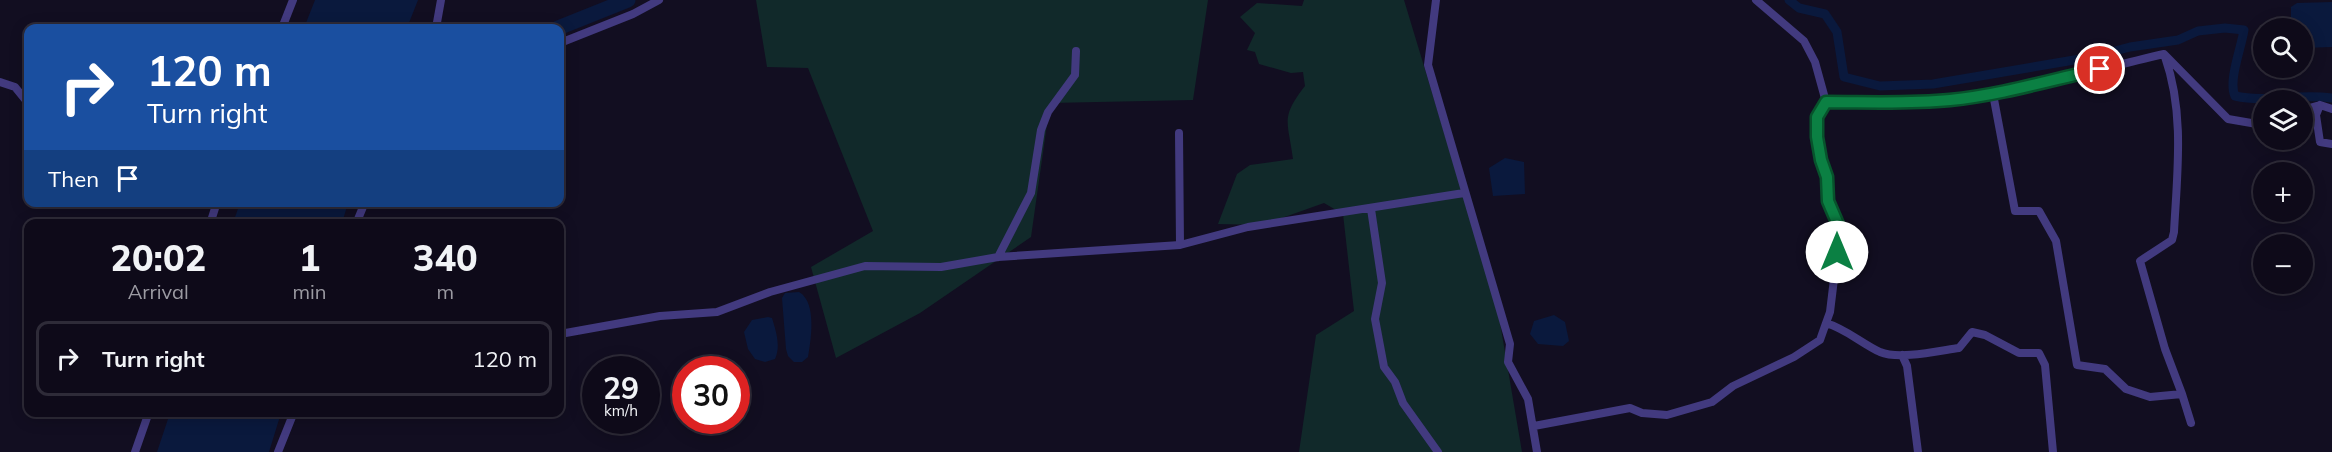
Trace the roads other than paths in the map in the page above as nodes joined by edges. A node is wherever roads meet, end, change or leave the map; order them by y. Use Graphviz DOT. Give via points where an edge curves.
graph roads {
  1 [pos="293,0"];
  2 [pos="441,0"];
  3 [pos="659,0"];
  4 [pos="1436,0"];
  5 [pos="1756,0"];
  6 [pos="284,24"];
  7 [pos="436,24"];
  8 [pos="564,41"];
  9 [pos="1076,51"];
  10 [pos="2164,54"];
  11 [pos="0,82"];
  12 [pos="1993,94"];
  13 [pos="24,98"];
  14 [pos="1826,102"];
  15 [pos="2320,105"];
  16 [pos="2313,107"];
  17 [pos="2332,110"];
  18 [pos="2253,123"];
  19 [pos="1179,133"];
  20 [pos="2332,144"];
  21 [pos="1464,194"];
  22 [pos="1371,210"];
  23 [pos="1180,245"];
  24 [pos="998,257"];
  25 [pos="1826,322"];
  26 [pos="564,333"];
  27 [pos="1902,355"];
  28 [pos="2181,394"];
  29 [pos="147,417"];
  30 [pos="292,417"];
  31 [pos="2191,423"];
  32 [pos="1534,426"];
  33 [pos="135,452"];
  34 [pos="278,452"];
  35 [pos="1438,452"];
  36 [pos="1537,452"];
  37 [pos="1917,452"];
  38 [pos="2053,452"];
  1 -- 6 [label="street"];
  2 -- 7 [label="street"];
  3 -- 8 [label="street"];
  4 -- 21 [label="street" via="1428,65"];
  5 -- 14 [label="street" via="1804,41 1815,62"];
  9 -- 24 [label="street" via="1075,75 1048,112 1041,130 1031,193"];
  10 -- 12 [label="street"];
  10 -- 18 [label="street" via="2228,119"];
  10 -- 28 [label="street" via="2178,106 2174,232 2172,240 2140,261"];
  11 -- 13 [label="street" via="15,87"];
  12 -- 14 [label="street" via="1903,103"];
  12 -- 28 [label="street" via="2015,211 2039,211 2056,241 2078,365 2105,369 2126,389 2150,397"];
  14 -- 25 [label="street" via="1817,117 1817,137 1827,177 1828,201 1840,229"];
  15 -- 16 [label="street"];
  15 -- 17 [label="street"];
  15 -- 20 [label="street" via="2316,115 2320,142"];
  19 -- 23 [label="street"];
  21 -- 22 [label="street"];
  21 -- 32 [label="street" via="1510,344 1508,362 1528,399"];
  22 -- 23 [label="street" via="1248,227"];
  22 -- 35 [label="street" via="1382,283 1375,319 1384,367 1403,403"];
  23 -- 24 [label="street"];
  24 -- 26 [label="street" via="941,267 865,266 770,292 717,312 660,316"];
  25 -- 27 [label="street" via="1880,352"];
  25 -- 32 [label="street" via="1820,340 1794,357 1732,386 1713,402 1666,415 1630,408"];
  27 -- 37 [label="street"];
  27 -- 38 [label="street" via="1959,348 1972,332 2019,353 2039,353 2045,365"];
  28 -- 31 [label="street"];
  29 -- 33 [label="street"];
  30 -- 34 [label="street"];
  32 -- 36 [label="street"];
}
